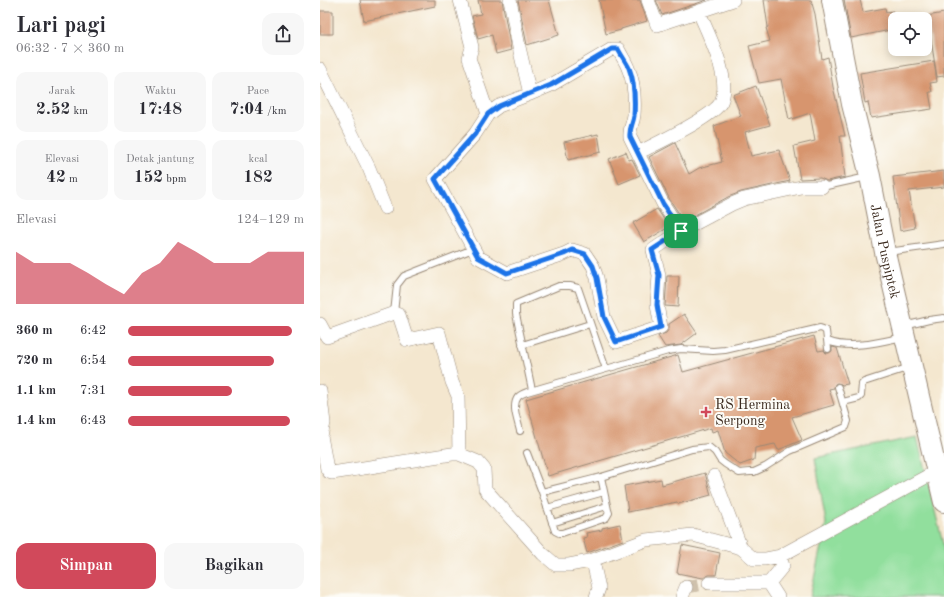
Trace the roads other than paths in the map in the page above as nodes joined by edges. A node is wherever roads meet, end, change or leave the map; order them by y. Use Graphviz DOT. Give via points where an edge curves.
graph roads {
  1 [pos="460,0"];
  2 [pos="510,0"];
  3 [pos="648,0"];
  4 [pos="733,0"];
  5 [pos="818,0"];
  6 [pos="832,0"];
  7 [pos="698,12"];
  8 [pos="320,69"];
  9 [pos="530,94"];
  10 [pos="852,104"];
  11 [pos="488,114"];
  12 [pos="638,153"];
  13 [pos="870,176"];
  14 [pos="822,187"];
  15 [pos="385,208"];
  16 [pos="681,231"];
  17 [pos="944,244"];
  18 [pos="473,250"];
  19 [pos="884,252"];
  20 [pos="394,313"];
  21 [pos="944,318"];
  22 [pos="320,324"];
  23 [pos="590,324"];
  24 [pos="903,332"];
  25 [pos="323,339"];
  26 [pos="828,341"];
  27 [pos="522,345"];
  28 [pos="828,348"];
  29 [pos="912,367"];
  30 [pos="606,369"];
  31 [pos="838,387"];
  32 [pos="320,390"];
  33 [pos="532,390"];
  34 [pos="843,402"];
  35 [pos="520,431"];
  36 [pos="527,453"];
  37 [pos="459,454"];
  38 [pos="940,468"];
  39 [pos="714,476"];
  40 [pos="601,477"];
  41 [pos="542,492"];
  42 [pos="604,492"];
  43 [pos="944,502"];
  44 [pos="607,506"];
  45 [pos="547,508"];
  46 [pos="552,523"];
  47 [pos="741,548"];
  48 [pos="780,556"];
  49 [pos="590,561"];
  50 [pos="709,583"];
  51 [pos="769,583"];
  52 [pos="596,597"];
  53 [pos="778,597"];
  1 -- 11 [label="street" via="472,47 469,58"];
  2 -- 9 [label="street"];
  3 -- 7 [label="street" via="657,25"];
  4 -- 7 [label="street"];
  5 -- 10 [label="main road"];
  6 -- 10 [label="main road, Jalan Puspiptek"];
  7 -- 12 [label="street" via="719,61 723,80 720,104 698,122"];
  8 -- 15 [label="street" via="370,168"];
  9 -- 11 [label="street" via="499,106"];
  9 -- 12 [label="street" via="551,85 612,49 618,49 634,85 633,120 629,130"];
  10 -- 13 [label="main road, Jalan Puspiptek"];
  11 -- 18 [label="street" via="475,134 435,179"];
  12 -- 16 [label="street" via="663,204"];
  13 -- 14 [label="lane"];
  13 -- 19 [label="main road, Jalan Puspiptek"];
  14 -- 16 [label="street" via="801,187 744,199"];
  16 -- 18 [label="street" via="652,250 659,275 657,305 661,327 616,342 604,317 593,266 585,254 572,250 507,273 478,257"];
  17 -- 19 [label="lane"];
  18 -- 20 [label="lane" via="404,276 398,286"];
  19 -- 24 [label="main road, Jalan Puspiptek"];
  20 -- 25 [label="street"];
  20 -- 37 [label="street" via="399,315 407,340 439,333 458,396"];
  21 -- 24 [label="lane" via="929,320"];
  22 -- 25 [label="street"];
  23 -- 27 [label="lane"];
  23 -- 27 [label="lane" via="578,288 559,286 516,304"];
  23 -- 30 [label="lane"];
  24 -- 26 [label="lane" via="878,342 862,344 850,345"];
  24 -- 29 [label="main road, Jalan Puspiptek"];
  26 -- 28 [label="lane"];
  26 -- 30 [label="lane" via="826,331 820,328 725,350 668,351"];
  27 -- 33 [label="lane"];
  29 -- 34 [label="lane" via="864,382 859,398"];
  29 -- 38 [label="main road, Jalan Puspiptek"];
  30 -- 33 [label="lane"];
  31 -- 34 [label="lane"];
  32 -- 37 [label="street" via="324,423 321,436 329,472"];
  33 -- 35 [label="lane" via="518,398 515,404"];
  34 -- 40 [label="lane" via="848,421 846,427 790,451 754,472 739,473 720,460 708,447 692,449"];
  36 -- 41 [label="lane"];
  37 -- 49 [label="street" via="478,462 484,469 484,489 556,565"];
  38 -- 43 [label="main road, Jalan Puspiptek"];
  38 -- 48 [label="street"];
  39 -- 47 [label="street"];
  40 -- 41 [label="lane"];
  40 -- 42 [label="lane"];
  41 -- 45 [label="lane"];
  42 -- 44 [label="lane"];
  42 -- 45 [label="lane"];
  44 -- 46 [label="lane"];
  44 -- 46 [label="lane" via="606,518 562,533 555,531"];
  45 -- 46 [label="lane"];
  47 -- 48 [label="street" via="754,559"];
  47 -- 49 [label="street" via="693,536 646,540"];
  48 -- 51 [label="street" via="783,566"];
  49 -- 52 [label="street" via="594,566 599,588"];
  50 -- 51 [label="street"];
  51 -- 53 [label="street"];
}
